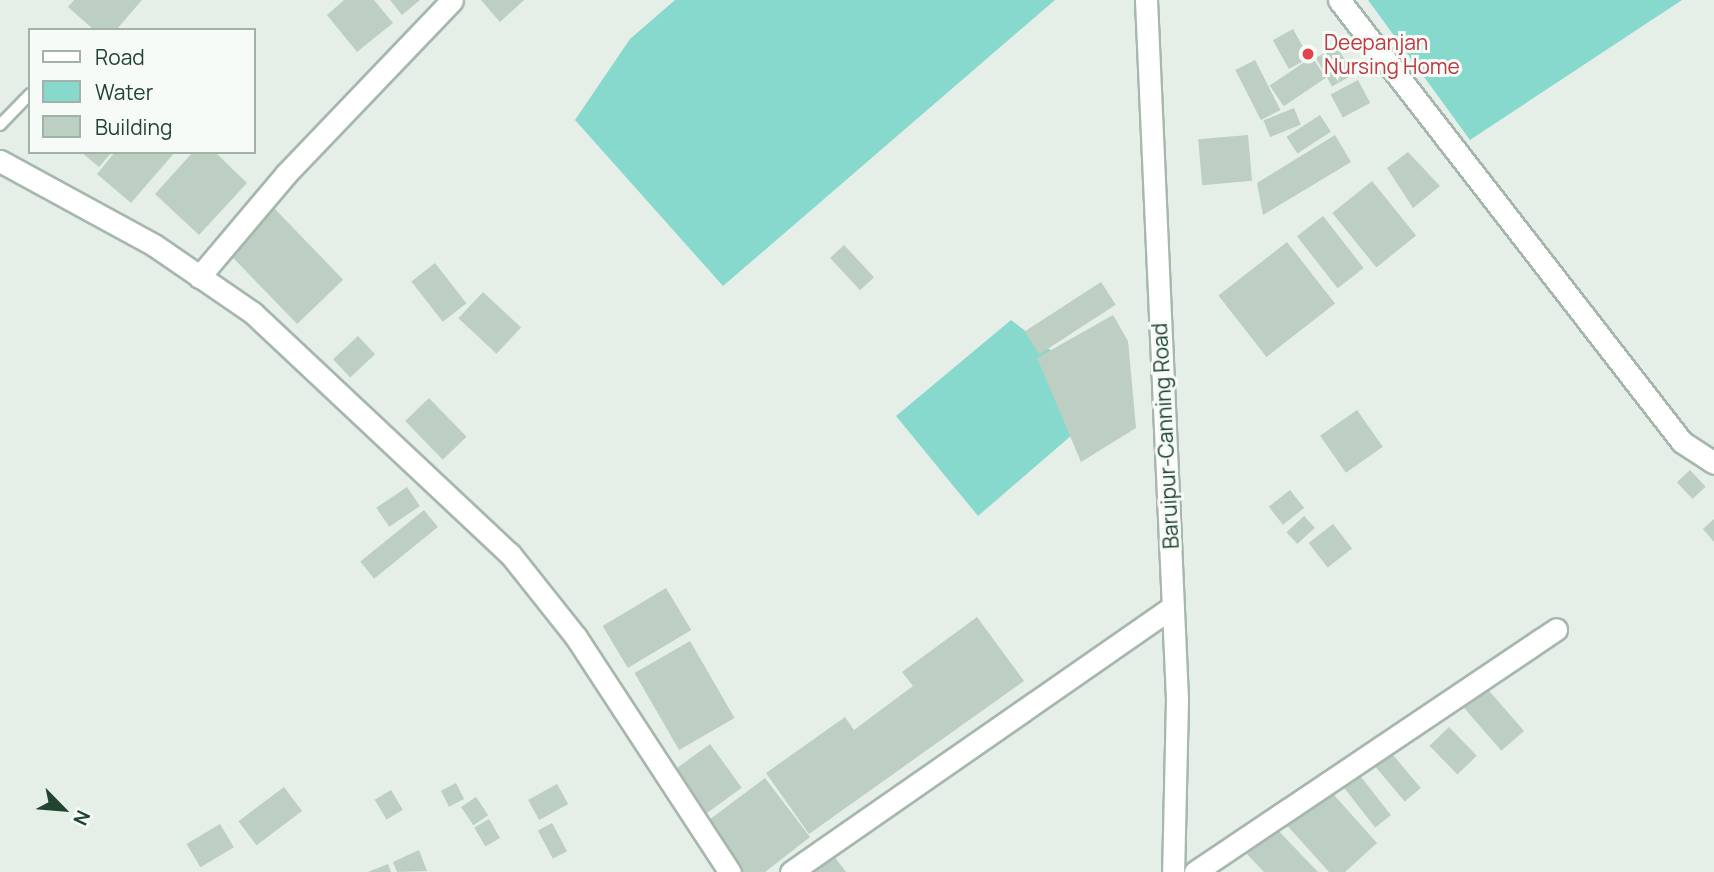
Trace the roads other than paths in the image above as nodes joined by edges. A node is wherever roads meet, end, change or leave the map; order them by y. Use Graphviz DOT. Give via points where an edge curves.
graph roads {
  1 [pos="452,0"];
  2 [pos="1146,0"];
  3 [pos="1339,0"];
  4 [pos="28,96"];
  5 [pos="0,125"];
  6 [pos="0,161"];
  7 [pos="199,276"];
  8 [pos="1714,463"];
  9 [pos="1172,607"];
  10 [pos="1556,629"];
  11 [pos="730,872"];
  12 [pos="790,872"];
  13 [pos="1173,872"];
  14 [pos="1195,872"];
  1 -- 7 [label="street"];
  2 -- 9 [label="street, Baruipur-Canning Road"];
  3 -- 8 [label="street" via="1682,442"];
  4 -- 5 [label="lane"];
  6 -- 7 [label="street"];
  7 -- 11 [label="street" via="253,313 510,554 576,637"];
  9 -- 12 [label="street"];
  9 -- 13 [label="street, Baruipur-Canning Road"];
  10 -- 14 [label="street"];
}
